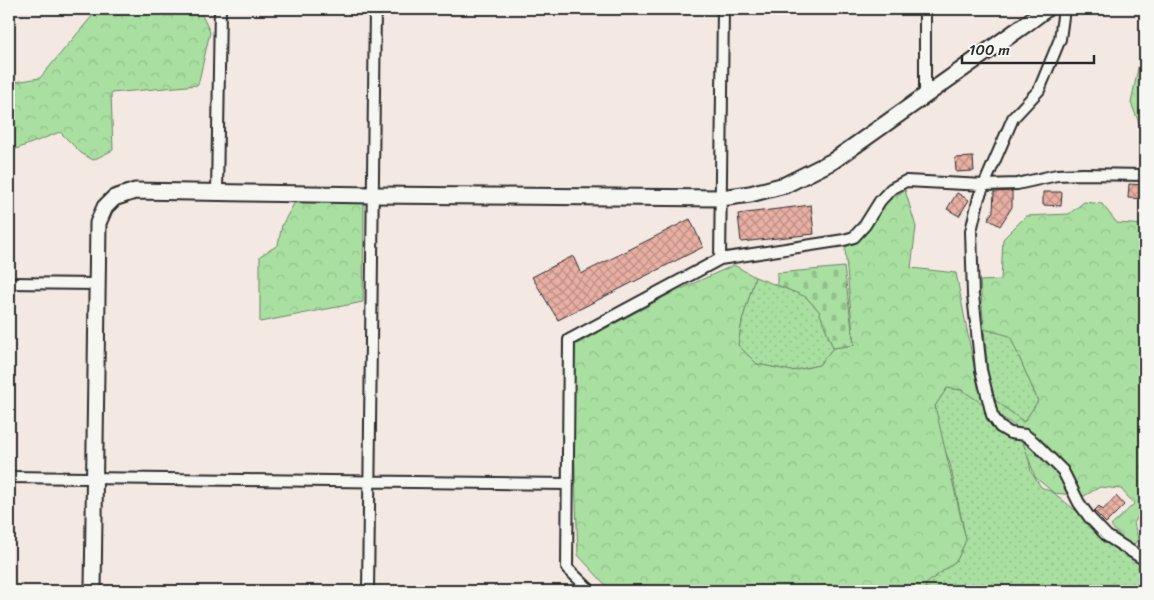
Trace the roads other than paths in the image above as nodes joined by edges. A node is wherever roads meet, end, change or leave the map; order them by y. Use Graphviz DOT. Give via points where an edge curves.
graph roads {
  1 [pos="220,9"];
  2 [pos="375,9"];
  3 [pos="723,9"];
  4 [pos="925,9"];
  5 [pos="1046,9"];
  6 [pos="1064,9"];
  7 [pos="925,95"];
  8 [pos="1145,175"];
  9 [pos="984,185"];
  10 [pos="217,192"];
  11 [pos="373,195"];
  12 [pos="720,198"];
  13 [pos="720,259"];
  14 [pos="9,283"];
  15 [pos="96,284"];
  16 [pos="9,477"];
  17 [pos="94,478"];
  18 [pos="370,482"];
  19 [pos="568,484"];
  20 [pos="1145,560"];
  21 [pos="93,591"];
  22 [pos="368,591"];
  23 [pos="591,591"];
  1 -- 10 [label="street"];
  2 -- 11 [label="street"];
  3 -- 12 [label="street"];
  4 -- 7 [label="street"];
  5 -- 7 [label="street"];
  6 -- 9 [label="street" via="1060,40 1039,90 1013,118"];
  7 -- 12 [label="street" via="833,161 785,185"];
  8 -- 9 [label="street" via="1057,175 1017,184"];
  9 -- 13 [label="street" via="906,181 891,189 854,237"];
  9 -- 20 [label="street" via="971,231 973,295 981,370 992,415 1000,427 1034,442 1063,471 1090,518 1107,536"];
  10 -- 11 [label="street"];
  10 -- 15 [label="street" via="135,191 114,198 98,222"];
  11 -- 12 [label="street"];
  11 -- 18 [label="street"];
  12 -- 13 [label="street"];
  13 -- 19 [label="street" via="569,340"];
  14 -- 15 [label="street"];
  15 -- 17 [label="street"];
  16 -- 17 [label="street"];
  17 -- 18 [label="street"];
  17 -- 21 [label="street"];
  18 -- 19 [label="street"];
  18 -- 22 [label="street"];
  19 -- 23 [label="street" via="567,568"];
}
